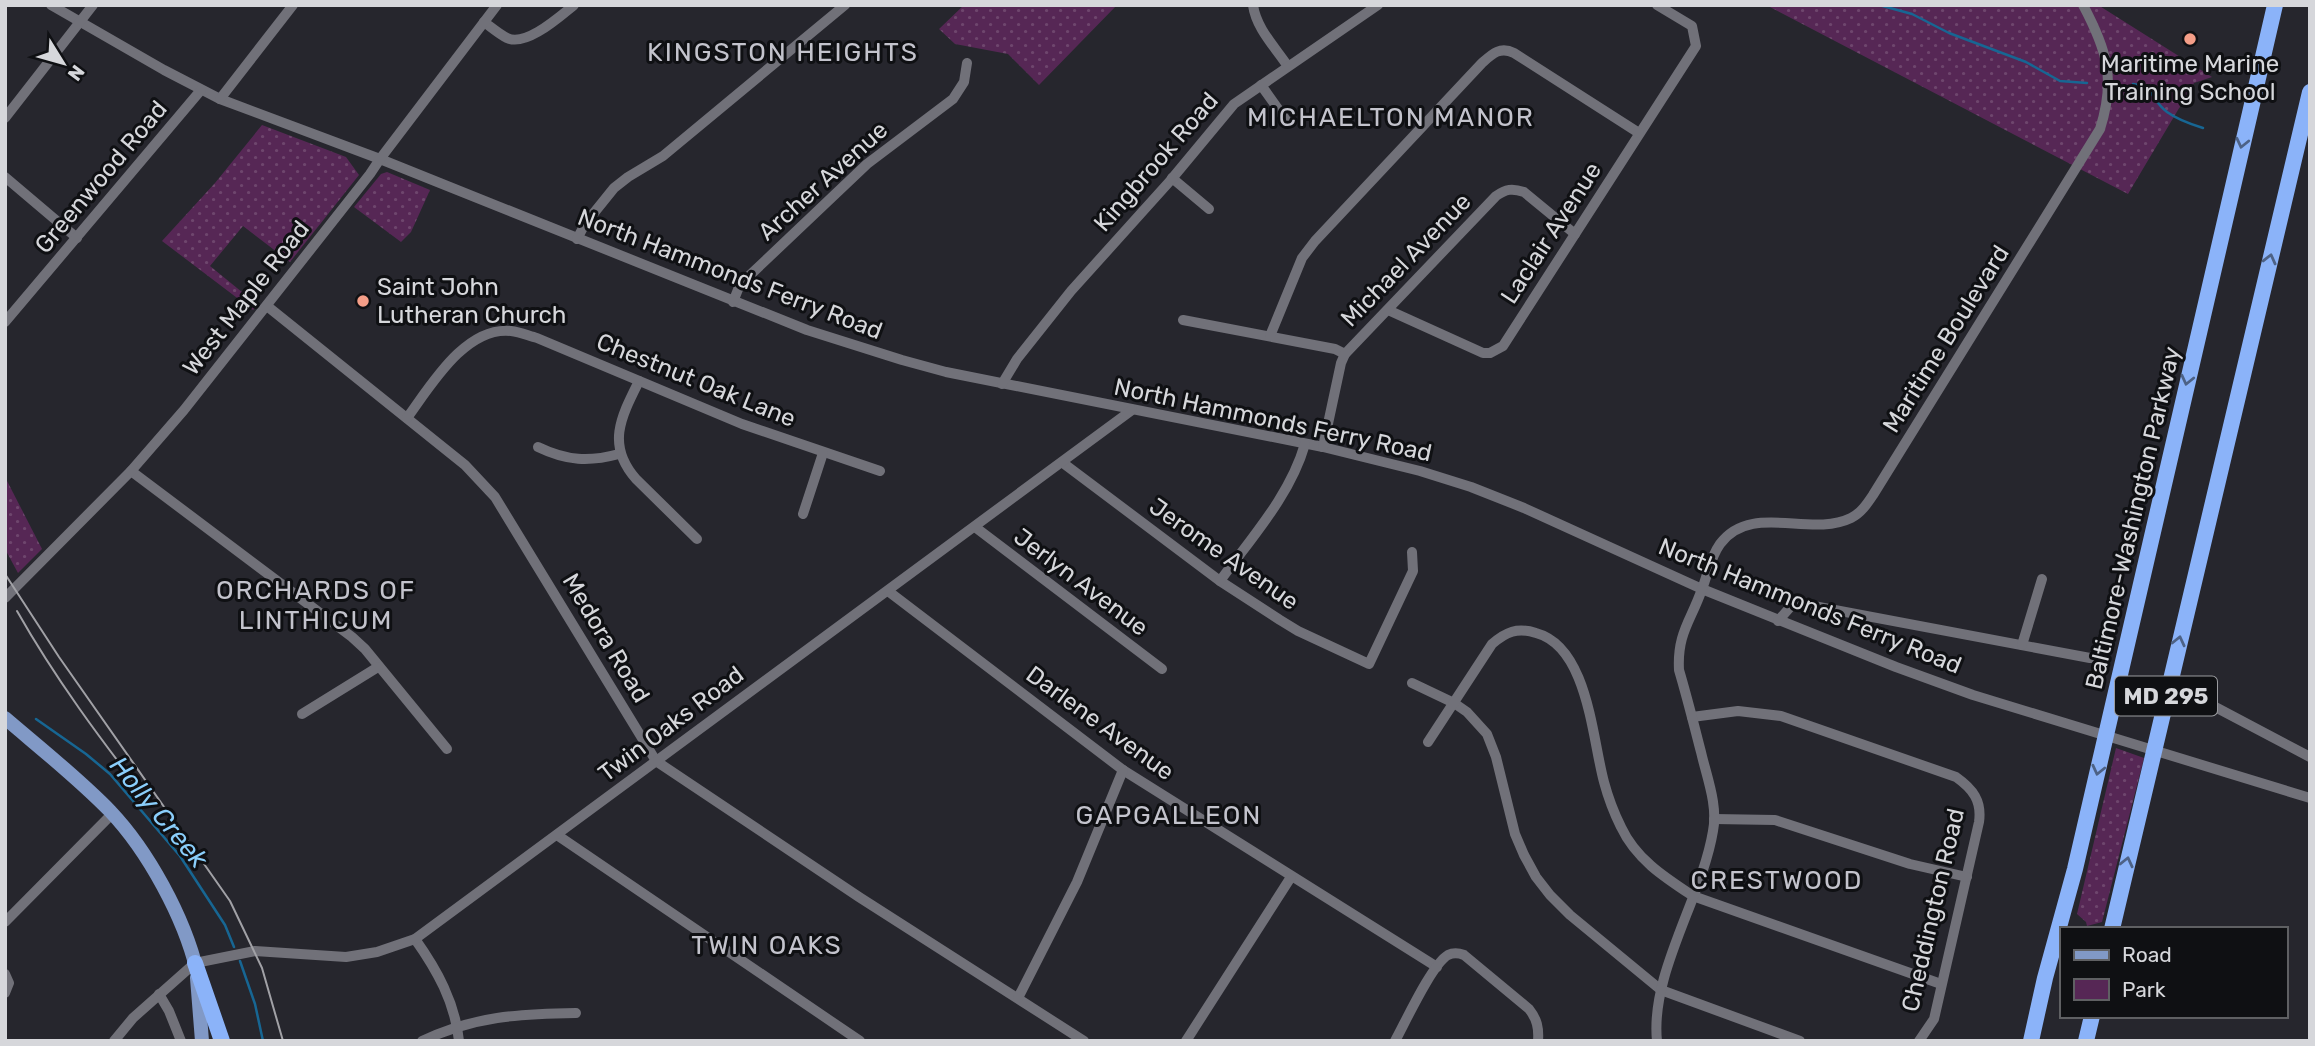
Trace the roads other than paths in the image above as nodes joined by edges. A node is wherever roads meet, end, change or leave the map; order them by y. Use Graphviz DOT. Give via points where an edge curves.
graph roads {
  1 [pos="51,5"];
  2 [pos="93,5"];
  3 [pos="293,5"];
  4 [pos="497,5"];
  5 [pos="574,5"];
  6 [pos="845,5"];
  7 [pos="1253,5"];
  8 [pos="1378,5"];
  9 [pos="1657,5"];
  10 [pos="2083,5"];
  11 [pos="2275,5"];
  12 [pos="81,22"];
  13 [pos="484,22"];
  14 [pos="967,63"];
  15 [pos="1287,65"];
  16 [pos="1261,85"];
  17 [pos="201,90"];
  18 [pos="2310,92"];
  19 [pos="220,99"];
  20 [pos="5,118"];
  21 [pos="1288,123"];
  22 [pos="1639,133"];
  23 [pos="380,159"];
  24 [pos="5,177"];
  25 [pos="1172,178"];
  26 [pos="1209,209"];
  27 [pos="1575,234"];
  28 [pos="77,237"];
  29 [pos="577,239"];
  30 [pos="733,302"];
  31 [pos="267,306"];
  32 [pos="1388,310"];
  33 [pos="1183,320"];
  34 [pos="5,322"];
  35 [pos="1270,336"];
  36 [pos="1345,354"];
  37 [pos="639,381"];
  38 [pos="1002,384"];
  39 [pos="1132,410"];
  40 [pos="407,418"];
  41 [pos="1305,444"];
  42 [pos="538,447"];
  43 [pos="1323,447"];
  44 [pos="823,453"];
  45 [pos="619,454"];
  46 [pos="1063,463"];
  47 [pos="131,471"];
  48 [pos="880,471"];
  49 [pos="803,514"];
  50 [pos="975,527"];
  51 [pos="697,539"];
  52 [pos="1412,552"];
  53 [pos="2042,579"];
  54 [pos="1220,581"];
  55 [pos="1702,589"];
  56 [pos="888,591"];
  57 [pos="5,598"];
  58 [pos="1778,621"];
  59 [pos="2022,645"];
  60 [pos="2090,658"];
  61 [pos="378,667"];
  62 [pos="1162,670"];
  63 [pos="1412,683"];
  64 [pos="2202,701"];
  65 [pos="1454,703"];
  66 [pos="302,714"];
  67 [pos="1692,717"];
  68 [pos="5,718"];
  69 [pos="1428,742"];
  70 [pos="447,749"];
  71 [pos="2310,757"];
  72 [pos="656,761"];
  73 [pos="1123,770"];
  74 [pos="2310,797"];
  75 [pos="112,814"];
  76 [pos="1714,819"];
  77 [pos="557,835"];
  78 [pos="1291,877"];
  79 [pos="1966,877"];
  80 [pos="1693,896"];
  81 [pos="5,922"];
  82 [pos="2112,927"];
  83 [pos="415,939"];
  84 [pos="195,962"];
  85 [pos="1437,967"];
  86 [pos="2045,978"];
  87 [pos="1941,984"];
  88 [pos="1661,990"];
  89 [pos="159,994"];
  90 [pos="1017,998"];
  91 [pos="576,1013"];
  92 [pos="2092,1018"];
  93 [pos="2093,1018"];
  94 [pos="458,1026"];
  95 [pos="114,1041"];
  96 [pos="181,1041"];
  97 [pos="202,1041"];
  98 [pos="215,1041"];
  99 [pos="222,1041"];
  100 [pos="422,1041"];
  101 [pos="459,1041"];
  102 [pos="860,1041"];
  103 [pos="1084,1041"];
  104 [pos="1186,1041"];
  105 [pos="1395,1041"];
  106 [pos="1538,1041"];
  107 [pos="1657,1041"];
  108 [pos="1800,1041"];
  109 [pos="1919,1041"];
  110 [pos="2026,1041"];
  111 [pos="2031,1041"];
  112 [pos="2086,1041"];
  113 [pos="2093,1041"];
  1 -- 12 [label="street, North Hammonds Ferry Road"];
  2 -- 12 [label="street"];
  3 -- 19 [label="street"];
  4 -- 13 [label="street, West Maple Road"];
  5 -- 13 [label="street" via="516,40"];
  6 -- 29 [label="street" via="663,156 614,188"];
  7 -- 15 [label="street" via="1262,29"];
  8 -- 15 [label="street, Kingbrook Road"];
  9 -- 22 [label="street, Laclair Avenue" via="1692,26 1696,46"];
  10 -- 55 [label="street, Maritime Boulevard" via="2108,64 2108,97 2100,129 1873,495 1863,509 1839,522 1738,528 1718,546"];
  11 -- 86 [label="highway, Baltimore-Washington Parkway / MD 295, one-way" via="2075,869"];
  12 -- 17 [label="street, North Hammonds Ferry Road"];
  12 -- 20 [label="street"];
  13 -- 23 [label="street, West Maple Road"];
  14 -- 30 [label="street, Archer Avenue" via="964,82 953,99 867,164 748,277"];
  15 -- 16 [label="street, Kingbrook Road"];
  16 -- 21 [label="street"];
  16 -- 25 [label="street, Kingbrook Road" via="1234,104"];
  17 -- 19 [label="street, North Hammonds Ferry Road"];
  17 -- 28 [label="street, Greenwood Road"];
  82 -- 18 [label="highway, MD 295, one-way"];
  19 -- 23 [label="street, North Hammonds Ferry Road"];
  22 -- 27 [label="street, Laclair Avenue"];
  22 -- 35 [label="street" via="1514,53 1499,50 1315,241 1302,258"];
  23 -- 29 [label="street, North Hammonds Ferry Road"];
  23 -- 31 [label="street, West Maple Road"];
  24 -- 28 [label="street"];
  25 -- 26 [label="street"];
  25 -- 38 [label="street, Kingbrook Road" via="1071,291"];
  27 -- 32 [label="street, Michael Avenue" via="1524,192 1504,190"];
  27 -- 32 [label="street, Laclair Avenue" via="1497,350 1483,353"];
  28 -- 34 [label="street, Greenwood Road"];
  29 -- 30 [label="street, North Hammonds Ferry Road"];
  30 -- 38 [label="street, North Hammonds Ferry Road" via="891,357"];
  31 -- 40 [label="street, Medora Road"];
  31 -- 47 [label="street, West Maple Road"];
  32 -- 36 [label="street, Michael Avenue"];
  33 -- 35 [label="street"];
  35 -- 36 [label="street"];
  36 -- 43 [label="street, Michael Avenue"];
  37 -- 40 [label="street, Chestnut Oak Lane" via="537,338 510,331 494,333 453,358"];
  37 -- 44 [label="street, Chestnut Oak Lane"];
  37 -- 45 [label="street" via="626,407"];
  38 -- 39 [label="street, North Hammonds Ferry Road"];
  39 -- 41 [label="street, North Hammonds Ferry Road"];
  39 -- 46 [label="street, Twin Oaks Road"];
  40 -- 72 [label="street, Medora Road" via="465,465 495,497"];
  41 -- 43 [label="street, North Hammonds Ferry Road"];
  41 -- 54 [label="street" via="1281,498"];
  42 -- 45 [label="street" via="566,459"];
  43 -- 55 [label="street, North Hammonds Ferry Road" via="1471,487"];
  44 -- 48 [label="street, Chestnut Oak Lane"];
  44 -- 49 [label="street"];
  45 -- 51 [label="street" via="636,479"];
  46 -- 50 [label="street, Twin Oaks Road"];
  46 -- 54 [label="street, Jerome Avenue"];
  47 -- 57 [label="street, West Maple Road"];
  47 -- 61 [label="street" via="352,637"];
  50 -- 56 [label="street, Twin Oaks Road"];
  50 -- 62 [label="street, Jerlyn Avenue"];
  52 -- 54 [label="street, Jerome Avenue" via="1413,570 1370,664 1298,631"];
  53 -- 59 [label="street"];
  55 -- 58 [label="street, North Hammonds Ferry Road"];
  55 -- 67 [label="street, Maritime Boulevard" via="1680,639 1678,659"];
  56 -- 72 [label="street, Twin Oaks Road"];
  56 -- 73 [label="street, Darlene Avenue"];
  58 -- 59 [label="street" via="1792,605 1803,604"];
  58 -- 74 [label="street, North Hammonds Ferry Road" via="1973,695"];
  59 -- 60 [label="street"];
  61 -- 66 [label="street"];
  61 -- 70 [label="street"];
  63 -- 65 [label="street"];
  64 -- 71 [label="street"];
  65 -- 69 [label="street"];
  65 -- 80 [label="street" via="1503,635 1527,630 1542,634 1562,649 1578,677 1604,782 1621,828 1638,854"];
  65 -- 88 [label="street" via="1477,721 1492,745 1515,834 1536,877 1570,915"];
  67 -- 76 [label="street, Maritime Boulevard"];
  67 -- 79 [label="street, Cheddington Road" via="1738,711 1781,716 1955,778 1970,789 1981,808"];
  68 -- 75 [label="main road"];
  72 -- 77 [label="street, Twin Oaks Road"];
  72 -- 90 [label="street, Medora Road"];
  73 -- 78 [label="street, Darlene Avenue"];
  73 -- 90 [label="street" via="1077,882"];
  75 -- 81 [label="street"];
  75 -- 84 [label="main road" via="165,892"];
  76 -- 79 [label="street" via="1775,820"];
  76 -- 80 [label="street, Maritime Boulevard"];
  77 -- 83 [label="street, Twin Oaks Road"];
  77 -- 102 [label="street"];
  78 -- 85 [label="street, Darlene Avenue"];
  78 -- 104 [label="street"];
  79 -- 87 [label="street, Cheddington Road"];
  80 -- 87 [label="street"];
  80 -- 88 [label="street, Maritime Boulevard"];
  83 -- 84 [label="street, Twin Oaks Road" via="346,957 255,951"];
  83 -- 94 [label="street" via="432,963"];
  84 -- 89 [label="street"];
  84 -- 97 [label="main road"];
  84 -- 98 [label="main road"];
  84 -- 99 [label="highway"];
  85 -- 105 [label="street"];
  85 -- 106 [label="street" via="1448,955 1464,955 1529,1009 1536,1018"];
  86 -- 110 [label="highway"];
  86 -- 111 [label="highway, Baltimore-Washington Parkway / MD 295"];
  87 -- 109 [label="street, Cheddington Road" via="1934,1018"];
  88 -- 107 [label="street, Maritime Boulevard"];
  88 -- 108 [label="street"];
  89 -- 95 [label="street"];
  89 -- 96 [label="street"];
  90 -- 103 [label="street, Medora Road"];
  91 -- 94 [label="street" via="514,1014"];
  92 -- 112 [label="highway"];
  93 -- 113 [label="highway"];
  94 -- 100 [label="street"];
  94 -- 101 [label="street"];
}
